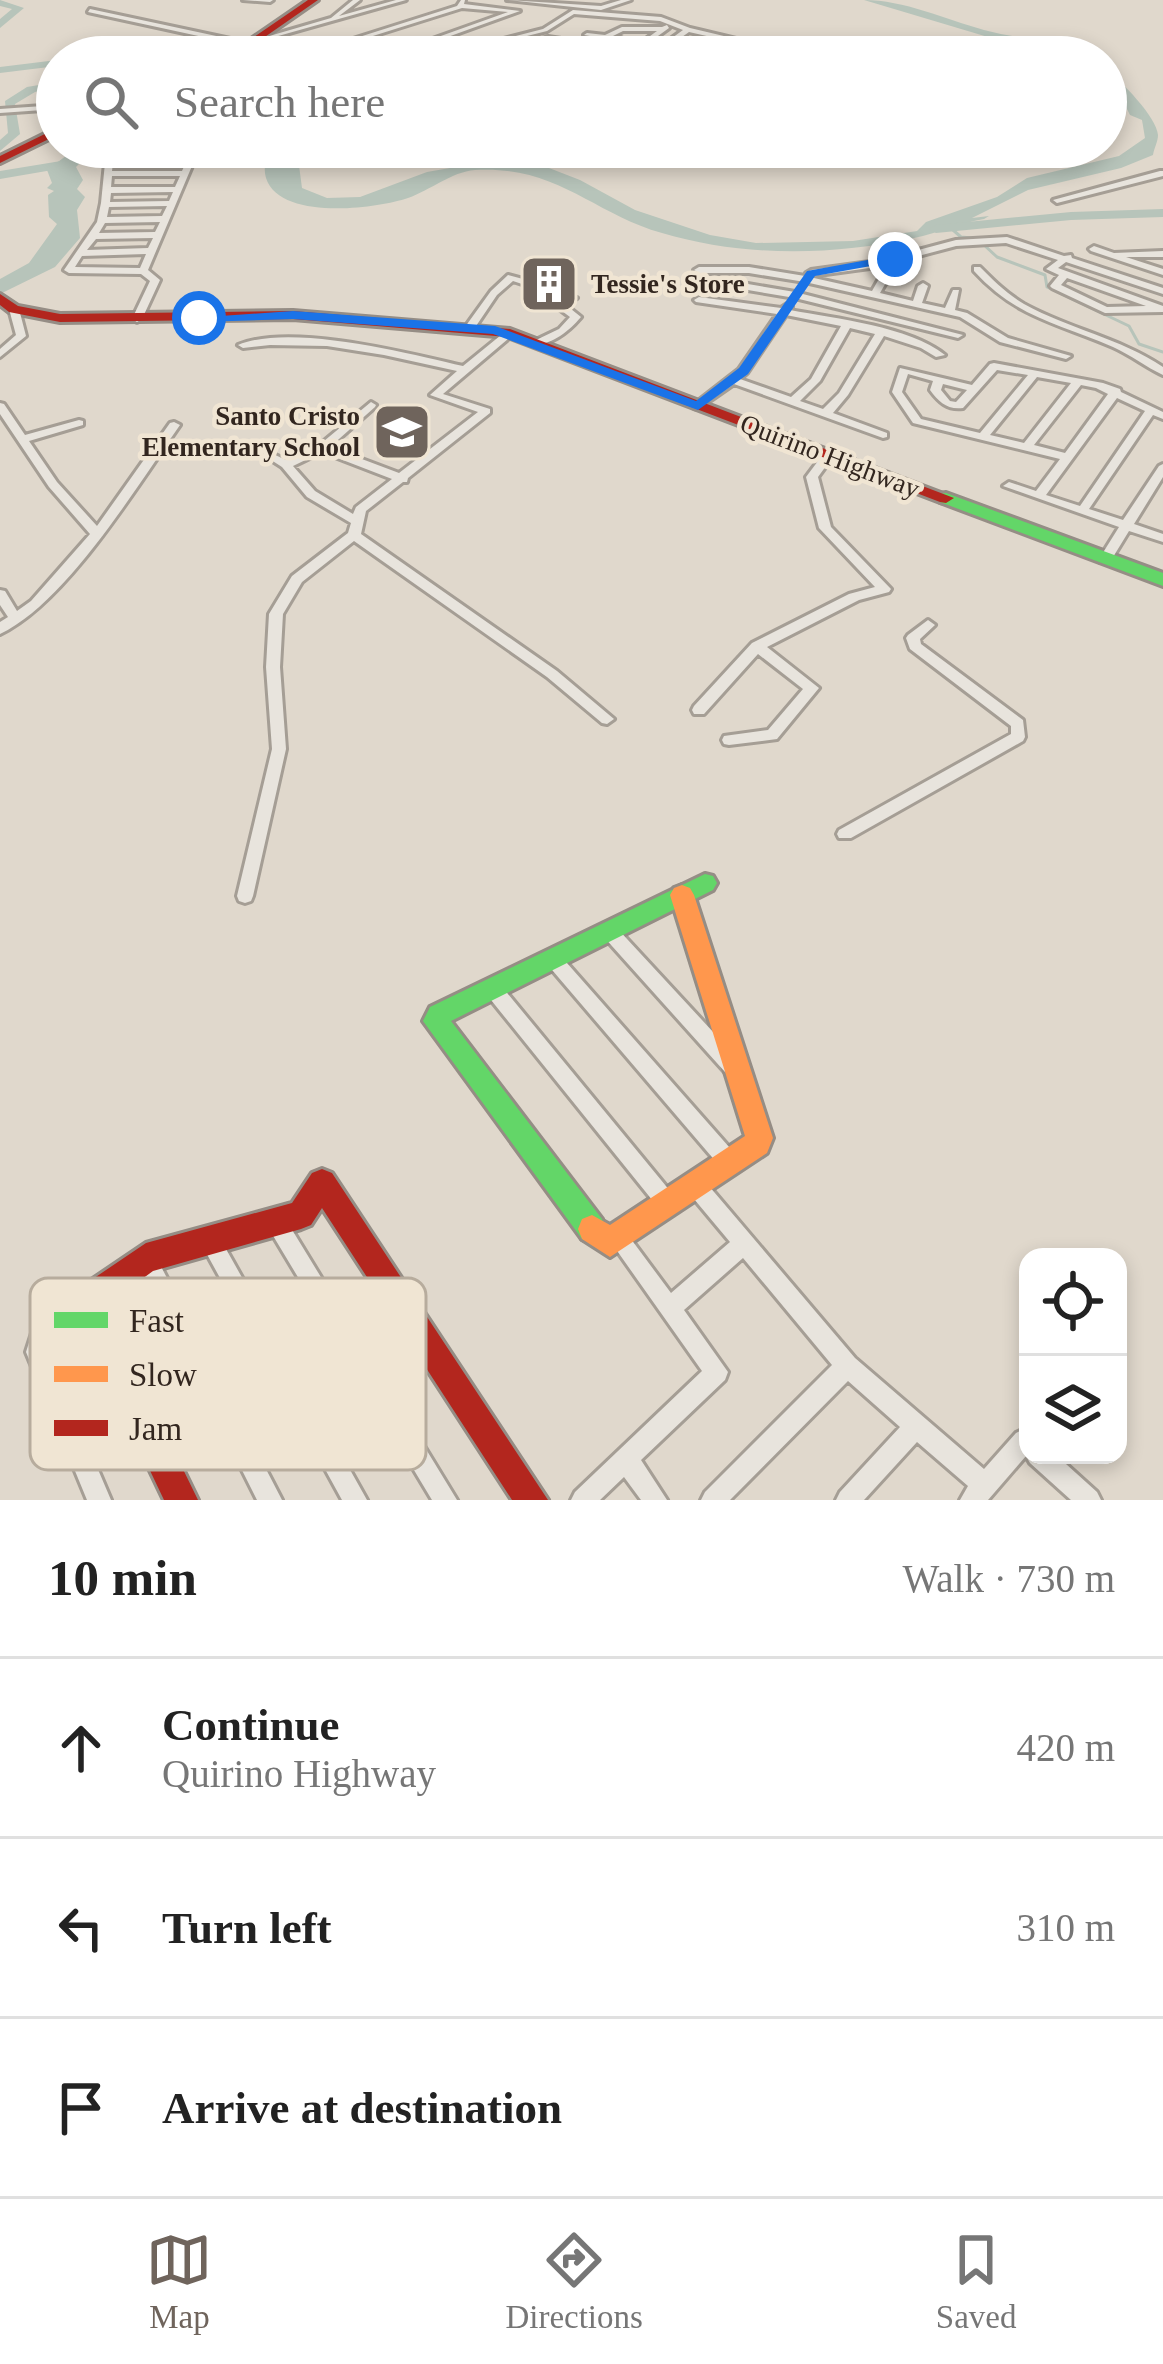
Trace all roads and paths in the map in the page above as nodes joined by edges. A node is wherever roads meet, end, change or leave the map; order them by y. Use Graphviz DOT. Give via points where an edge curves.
graph roads {
  1 [pos="246,0"];
  2 [pos="270,0"];
  3 [pos="314,0"];
  4 [pos="357,0"];
  5 [pos="404,0"];
  6 [pos="510,0"];
  7 [pos="553,0"];
  8 [pos="628,0"];
  9 [pos="525,1"];
  10 [pos="613,2"];
  11 [pos="463,3"];
  12 [pos="541,3"];
  13 [pos="90,11"];
  14 [pos="517,11"];
  15 [pos="568,14"];
  16 [pos="609,15"];
  17 [pos="628,16"];
  18 [pos="173,18"];
  19 [pos="647,18"];
  20 [pos="325,22"];
  21 [pos="495,22"];
  22 [pos="556,23"];
  23 [pos="509,24"];
  24 [pos="153,26"];
  25 [pos="402,26"];
  26 [pos="523,26"];
  27 [pos="667,27"];
  28 [pos="594,28"];
  29 [pos="638,28"];
  30 [pos="545,30"];
  31 [pos="613,30"];
  32 [pos="688,31"];
  33 [pos="191,36"];
  34 [pos="267,36"];
  35 [pos="288,36"];
  36 [pos="370,36"];
  37 [pos="432,36"];
  38 [pos="451,36"];
  39 [pos="521,36"];
  40 [pos="590,36"];
  41 [pos="607,36"];
  42 [pos="652,36"];
  43 [pos="678,36"];
  44 [pos="710,36"];
  45 [pos="36,107"];
  46 [pos="0,111"];
  47 [pos="36,142"];
  48 [pos="0,160"];
  49 [pos="108,168"];
  50 [pos="187,168"];
  51 [pos="1163,172"];
  52 [pos="185,173"];
  53 [pos="108,174"];
  54 [pos="1151,177"];
  55 [pos="1163,184"];
  56 [pos="178,189"];
  57 [pos="109,190"];
  58 [pos="1057,200"];
  59 [pos="172,203"];
  60 [pos="105,205"];
  61 [pos="165,218"];
  62 [pos="102,220"];
  63 [pos="160,235"];
  64 [pos="93,236"];
  65 [pos="1094,249"];
  66 [pos="153,251"];
  67 [pos="80,253"];
  68 [pos="1163,254"];
  69 [pos="1112,255"];
  70 [pos="1068,257"];
  71 [pos="550,261"];
  72 [pos="977,269"];
  73 [pos="699,270"];
  74 [pos="143,271"];
  75 [pos="808,271"];
  76 [pos="1162,272"];
  77 [pos="1065,274"];
  78 [pos="883,279"];
  79 [pos="537,284"];
  80 [pos="1143,284"];
  81 [pos="691,286"];
  82 [pos="923,286"];
  83 [pos="1163,291"];
  84 [pos="956,292"];
  85 [pos="796,295"];
  86 [pos="874,296"];
  87 [pos="699,301"];
  88 [pos="5,302"];
  89 [pos="916,305"];
  90 [pos="1163,309"];
  91 [pos="784,311"];
  92 [pos="949,312"];
  93 [pos="137,320"];
  94 [pos="470,327"];
  95 [pos="845,327"];
  96 [pos="510,333"];
  97 [pos="880,334"];
  98 [pos="538,343"];
  99 [pos="243,345"];
  100 [pos="0,354"];
  101 [pos="1066,356"];
  102 [pos="1113,367"];
  103 [pos="466,370"];
  104 [pos="1030,372"];
  105 [pos="1163,372"];
  106 [pos="731,380"];
  107 [pos="939,380"];
  108 [pos="1078,382"];
  109 [pos="1099,386"];
  110 [pos="974,389"];
  111 [pos="1116,392"];
  112 [pos="793,401"];
  113 [pos="371,405"];
  114 [pos="0,406"];
  115 [pos="698,406"];
  116 [pos="1157,412"];
  117 [pos="826,413"];
  118 [pos="79,423"];
  119 [pos="174,425"];
  120 [pos="883,435"];
  121 [pos="983,436"];
  122 [pos="22,439"];
  123 [pos="1027,447"];
  124 [pos="322,448"];
  125 [pos="828,455"];
  126 [pos="272,456"];
  127 [pos="1068,457"];
  128 [pos="286,465"];
  129 [pos="1163,468"];
  130 [pos="403,479"];
  131 [pos="1009,486"];
  132 [pos="1039,496"];
  133 [pos="1082,511"];
  134 [pos="1127,526"];
  135 [pos="354,528"];
  136 [pos="97,535"];
  137 [pos="1163,538"];
  138 [pos="1105,559"];
  139 [pos="1163,580"];
  140 [pos="0,594"];
  141 [pos="16,620"];
  142 [pos="928,625"];
  143 [pos="0,629"];
  144 [pos="756,648"];
  145 [pos="699,710"];
  146 [pos="607,719"];
  147 [pos="729,740"];
  148 [pos="845,834"];
  149 [pos="706,884"];
  150 [pos="682,895"];
  151 [pos="245,896"];
  152 [pos="609,931"];
  153 [pos="554,958"];
  154 [pos="493,989"];
  155 [pos="738,1072"];
  156 [pos="730,1163"];
  157 [pos="696,1186"];
  158 [pos="668,1204"];
  159 [pos="277,1222"];
  160 [pos="618,1238"];
  161 [pos="210,1240"];
  162 [pos="744,1243"];
  163 [pos="146,1258"];
  164 [pos="119,1278"];
  165 [pos="156,1278"];
  166 [pos="231,1278"];
  167 [pos="311,1278"];
  168 [pos="385,1278"];
  169 [pos="670,1308"];
  170 [pos="426,1341"];
  171 [pos="847,1366"];
  172 [pos="916,1426"];
  173 [pos="1019,1447"];
  174 [pos="626,1459"];
  175 [pos="1048,1464"];
  176 [pos="426,1469"];
  177 [pos="86,1470"];
  178 [pos="167,1470"];
  179 [pos="255,1470"];
  180 [pos="338,1470"];
  181 [pos="978,1493"];
  182 [pos="99,1500"];
  183 [pos="181,1500"];
  184 [pos="270,1500"];
  185 [pos="355,1500"];
  186 [pos="445,1500"];
  187 [pos="531,1500"];
  188 [pos="583,1500"];
  189 [pos="655,1500"];
  190 [pos="713,1500"];
  191 [pos="848,1500"];
  192 [pos="1089,1500"];
  1 -- 2 [label="street"];
  3 -- 34 [label="street"];
  4 -- 20 [label="street"];
  5 -- 20 [label="street"];
  6 -- 9 [label="street"];
  7 -- 12 [label="street"];
  8 -- 10 [label="street"];
  9 -- 12 [label="street"];
  10 -- 12 [label="street"];
  11 -- 14 [label="street"];
  11 -- 25 [label="street"];
  13 -- 24 [label="street"];
  14 -- 15 [label="street"];
  14 -- 21 [label="street"];
  15 -- 16 [label="street"];
  15 -- 22 [label="street"];
  16 -- 17 [label="street"];
  16 -- 28 [label="street"];
  17 -- 19 [label="street"];
  17 -- 31 [label="street"];
  18 -- 24 [label="street"];
  19 -- 27 [label="street"];
  19 -- 29 [label="street"];
  20 -- 35 [label="street"];
  21 -- 23 [label="street"];
  21 -- 38 [label="street"];
  22 -- 28 [label="street"];
  22 -- 30 [label="street"];
  24 -- 33 [label="street"];
  25 -- 36 [label="street"];
  25 -- 37 [label="street"];
  26 -- 30 [label="street"];
  27 -- 29 [label="street"];
  27 -- 32 [label="street"];
  27 -- 42 [label="street"];
  28 -- 31 [label="street"];
  29 -- 31 [label="street"];
  30 -- 39 [label="street"];
  30 -- 40 [label="street"];
  31 -- 41 [label="street"];
  32 -- 43 [label="street"];
  32 -- 44 [label="street"];
  45 -- 46 [label="street"];
  47 -- 48 [label="street"];
  49 -- 53 [label="street"];
  50 -- 52 [label="street"];
  51 -- 54 [label="street"];
  52 -- 53 [label="street"];
  52 -- 56 [label="street"];
  53 -- 57 [label="street"];
  54 -- 55 [label="street"];
  54 -- 58 [label="street"];
  56 -- 57 [label="street"];
  56 -- 59 [label="street"];
  57 -- 60 [label="street"];
  59 -- 60 [label="street"];
  59 -- 61 [label="street"];
  60 -- 62 [label="street"];
  61 -- 62 [label="street"];
  61 -- 63 [label="street"];
  62 -- 64 [label="street"];
  63 -- 64 [label="street"];
  63 -- 66 [label="street"];
  64 -- 67 [label="street"];
  65 -- 69 [label="street"];
  66 -- 67 [label="street"];
  66 -- 74 [label="street"];
  67 -- 74 [label="street" via="70,270"];
  68 -- 69 [label="street"];
  69 -- 76 [label="street"];
  70 -- 75 [label="street" via="1019,241 972,242"];
  70 -- 77 [label="street" via="1051,269"];
  70 -- 80 [label="street"];
  71 -- 79 [label="street"];
  72 -- 105 [label="street" via="999,294"];
  73 -- 75 [label="street"];
  74 -- 93 [label="street" via="154,280"];
  75 -- 85 [label="street"];
  75 -- 86 [label="street"];
  76 -- 80 [label="street"];
  77 -- 90 [label="street"];
  77 -- 90 [label="street" via="1054,286 1105,310"];
  78 -- 86 [label="street"];
  79 -- 94 [label="street" via="511,278"];
  79 -- 98 [label="street" via="572,298 559,305 576,316"];
  80 -- 83 [label="street"];
  81 -- 85 [label="street"];
  82 -- 89 [label="street"];
  84 -- 92 [label="street"];
  85 -- 91 [label="street"];
  85 -- 97 [label="street" via="963,334 938,352"];
  86 -- 89 [label="street"];
  87 -- 91 [label="street"];
  88 -- 93 [label="street, Quirino Highway" via="60,318"];
  88 -- 100 [label="street" via="21,336"];
  89 -- 92 [label="street"];
  91 -- 95 [label="street"];
  91 -- 106 [label="street"];
  92 -- 101 [label="street" via="1004,340"];
  93 -- 94 [label="street, Quirino Highway" via="293,315"];
  94 -- 96 [label="street, Quirino Highway"];
  95 -- 97 [label="street"];
  95 -- 112 [label="street" via="815,381"];
  96 -- 98 [label="street, Quirino Highway"];
  96 -- 103 [label="street"];
  97 -- 117 [label="street"];
  98 -- 115 [label="street, Quirino Highway"];
  99 -- 103 [label="street" via="318,344"];
  102 -- 109 [label="street"];
  103 -- 130 [label="street" via="435,395 486,411"];
  104 -- 108 [label="street"];
  104 -- 110 [label="street" via="994,367"];
  104 -- 121 [label="street"];
  106 -- 112 [label="street"];
  106 -- 115 [label="street"];
  107 -- 110 [label="street"];
  107 -- 110 [label="street" via="935,390 946,403 958,406"];
  107 -- 121 [label="street" via="904,370 897,392 917,421"];
  108 -- 109 [label="street"];
  108 -- 123 [label="street"];
  109 -- 111 [label="street"];
  111 -- 116 [label="street"];
  111 -- 127 [label="street"];
  112 -- 117 [label="street"];
  113 -- 124 [label="street"];
  114 -- 122 [label="street"];
  115 -- 125 [label="street, Quirino Highway"];
  116 -- 133 [label="street"];
  117 -- 120 [label="street"];
  118 -- 122 [label="street"];
  119 -- 136 [label="street"];
  121 -- 123 [label="street"];
  122 -- 136 [label="street"];
  123 -- 127 [label="street"];
  124 -- 128 [label="street"];
  124 -- 130 [label="street"];
  125 -- 138 [label="street, Quirino Highway"];
  125 -- 144 [label="street" via="812,477 825,528 884,589"];
  126 -- 128 [label="street"];
  127 -- 132 [label="street"];
  128 -- 135 [label="street"];
  129 -- 134 [label="street"];
  130 -- 135 [label="street" via="359,510"];
  131 -- 132 [label="street"];
  132 -- 133 [label="street"];
  133 -- 134 [label="street"];
  134 -- 137 [label="street"];
  134 -- 138 [label="street"];
  135 -- 146 [label="street"];
  135 -- 151 [label="street" via="297,579 276,614 279,749"];
  136 -- 141 [label="street"];
  138 -- 139 [label="street, Quirino Highway"];
  140 -- 141 [label="street"];
  141 -- 143 [label="street"];
  142 -- 148 [label="street" via="915,646 1018,724 1018,737"];
  144 -- 145 [label="street"];
  144 -- 147 [label="street" via="811,691 770,737"];
  149 -- 150 [label="street"];
  150 -- 152 [label="street"];
  150 -- 155 [label="street"];
  152 -- 153 [label="street"];
  152 -- 155 [label="street"];
  153 -- 154 [label="street"];
  153 -- 156 [label="street"];
  154 -- 158 [label="street"];
  154 -- 160 [label="street" via="439,1015 436,1026 598,1238"];
  155 -- 156 [label="street" via="759,1138"];
  156 -- 157 [label="street"];
  157 -- 158 [label="street"];
  157 -- 162 [label="street"];
  158 -- 160 [label="street"];
  159 -- 161 [label="street"];
  159 -- 167 [label="street"];
  159 -- 168 [label="street" via="301,1215 322,1183"];
  160 -- 169 [label="street"];
  161 -- 163 [label="street"];
  161 -- 166 [label="street"];
  162 -- 169 [label="street"];
  162 -- 171 [label="street"];
  163 -- 164 [label="street"];
  163 -- 165 [label="street"];
  169 -- 174 [label="street" via="717,1372"];
  170 -- 187 [label="street"];
  171 -- 172 [label="street"];
  171 -- 190 [label="street"];
  172 -- 181 [label="street"];
  172 -- 191 [label="street"];
  173 -- 181 [label="street"];
  174 -- 188 [label="street"];
  174 -- 189 [label="street"];
  175 -- 192 [label="street"];
  176 -- 186 [label="street"];
  177 -- 182 [label="street"];
  178 -- 183 [label="street"];
  179 -- 184 [label="street"];
  180 -- 185 [label="street"];
}
